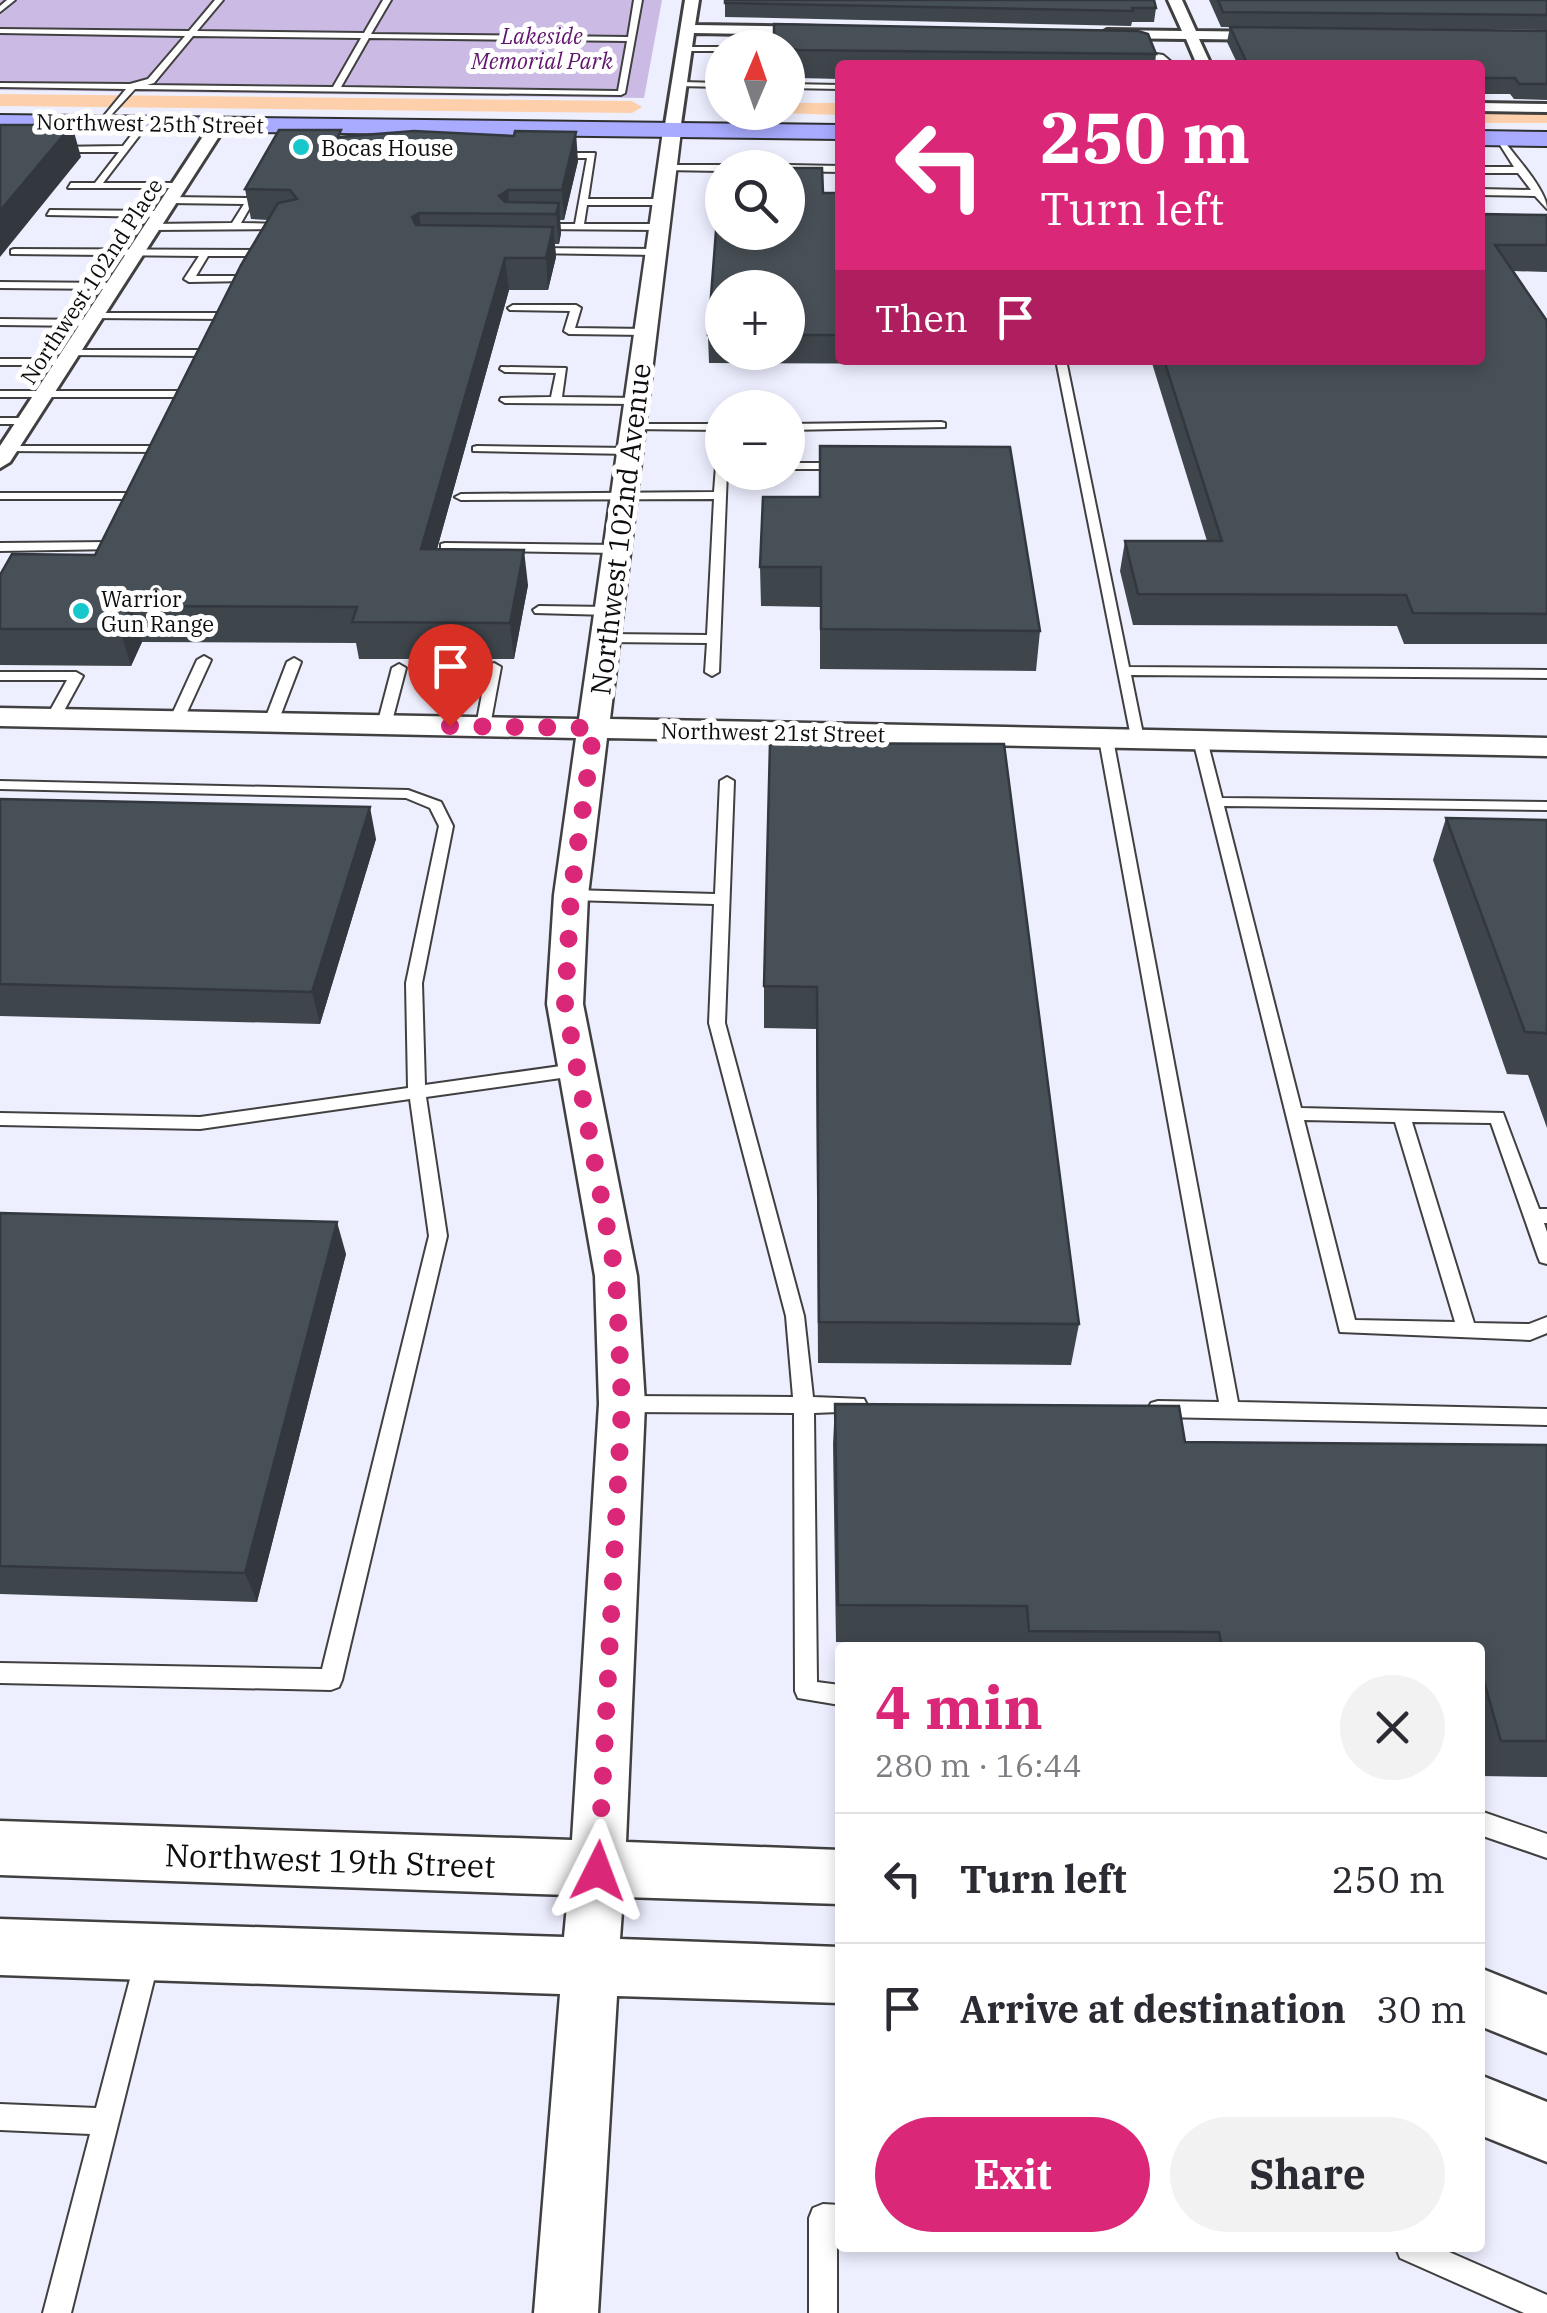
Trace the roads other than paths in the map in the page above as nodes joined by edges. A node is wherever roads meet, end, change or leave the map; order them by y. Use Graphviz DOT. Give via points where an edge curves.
graph roads {
  1 [pos="10,0"];
  2 [pos="219,0"];
  3 [pos="387,0"];
  4 [pos="638,0"];
  5 [pos="692,0"];
  6 [pos="1174,0"];
  7 [pos="0,10"];
  8 [pos="688,30"];
  9 [pos="0,31"];
  10 [pos="835,31"];
  11 [pos="190,32"];
  12 [pos="366,34"];
  13 [pos="1092,34"];
  14 [pos="1192,35"];
  15 [pos="1290,36"];
  16 [pos="628,38"];
  17 [pos="805,45"];
  18 [pos="810,45"];
  19 [pos="685,49"];
  20 [pos="705,49"];
  21 [pos="1116,52"];
  22 [pos="1162,60"];
  23 [pos="1202,60"];
  24 [pos="681,84"];
  25 [pos="0,85"];
  26 [pos="705,85"];
  27 [pos="134,86"];
  28 [pos="805,86"];
  29 [pos="835,87"];
  30 [pos="336,90"];
  31 [pos="1485,107"];
  32 [pos="1547,108"];
  33 [pos="108,116"];
  34 [pos="0,122"];
  35 [pos="145,123"];
  36 [pos="219,124"];
  37 [pos="672,131"];
  38 [pos="835,132"];
  39 [pos="1489,139"];
  40 [pos="1547,139"];
  41 [pos="36,149"];
  42 [pos="125,150"];
  43 [pos="536,154"];
  44 [pos="268,168"];
  45 [pos="805,168"];
  46 [pos="835,169"];
  47 [pos="1485,170"];
  48 [pos="1521,170"];
  49 [pos="705,180"];
  50 [pos="71,186"];
  51 [pos="97,186"];
  52 [pos="1485,192"];
  53 [pos="1537,193"];
  54 [pos="250,201"];
  55 [pos="584,202"];
  56 [pos="1547,206"];
  57 [pos="165,207"];
  58 [pos="661,212"];
  59 [pos="50,213"];
  60 [pos="1530,215"];
  61 [pos="1547,215"];
  62 [pos="235,226"];
  63 [pos="295,227"];
  64 [pos="578,227"];
  65 [pos="528,228"];
  66 [pos="515,251"];
  67 [pos="14,252"];
  68 [pos="135,253"];
  69 [pos="204,253"];
  70 [pos="263,253"];
  71 [pos="248,279"];
  72 [pos="0,286"];
  73 [pos="114,286"];
  74 [pos="513,308"];
  75 [pos="225,316"];
  76 [pos="92,320"];
  77 [pos="0,322"];
  78 [pos="646,332"];
  79 [pos="203,353"];
  80 [pos="68,358"];
  81 [pos="0,362"];
  82 [pos="1062,365"];
  83 [pos="505,369"];
  84 [pos="0,394"];
  85 [pos="44,394"];
  86 [pos="180,394"];
  87 [pos="505,400"];
  88 [pos="556,400"];
  89 [pos="0,420"];
  90 [pos="27,420"];
  91 [pos="940,425"];
  92 [pos="633,426"];
  93 [pos="805,427"];
  94 [pos="705,428"];
  95 [pos="158,448"];
  96 [pos="477,449"];
  97 [pos="4,456"];
  98 [pos="805,466"];
  99 [pos="848,466"];
  100 [pos="720,490"];
  101 [pos="0,496"];
  102 [pos="135,496"];
  103 [pos="624,496"];
  104 [pos="720,496"];
  105 [pos="461,497"];
  106 [pos="112,546"];
  107 [pos="0,547"];
  108 [pos="445,547"];
  109 [pos="618,549"];
  110 [pos="539,610"];
  111 [pos="608,624"];
  112 [pos="713,638"];
  113 [pos="204,660"];
  114 [pos="294,662"];
  115 [pos="494,667"];
  116 [pos="400,668"];
  117 [pos="712,672"];
  118 [pos="1123,672"];
  119 [pos="1547,674"];
  120 [pos="0,676"];
  121 [pos="0,717"];
  122 [pos="53,718"];
  123 [pos="176,721"];
  124 [pos="272,722"];
  125 [pos="384,725"];
  126 [pos="483,726"];
  127 [pos="594,728"];
  128 [pos="1122,739"];
  129 [pos="1200,740"];
  130 [pos="1547,746"];
  131 [pos="727,781"];
  132 [pos="0,785"];
  133 [pos="1216,802"];
  134 [pos="1547,806"];
  135 [pos="571,894"];
  136 [pos="722,899"];
  137 [pos="575,1070"];
  138 [pos="417,1092"];
  139 [pos="1294,1114"];
  140 [pos="1402,1116"];
  141 [pos="0,1118"];
  142 [pos="1540,1216"];
  143 [pos="1547,1257"];
  144 [pos="1547,1324"];
  145 [pos="1467,1330"];
  146 [pos="622,1404"];
  147 [pos="804,1404"];
  148 [pos="882,1405"];
  149 [pos="1133,1409"];
  150 [pos="1230,1410"];
  151 [pos="1547,1417"];
  152 [pos="0,1673"];
  153 [pos="835,1695"];
  154 [pos="1485,1825"];
  155 [pos="1547,1846"];
  156 [pos="0,1848"];
  157 [pos="598,1871"];
  158 [pos="835,1877"];
  159 [pos="0,1946"];
  160 [pos="148,1952"];
  161 [pos="591,1967"];
  162 [pos="835,1976"];
  163 [pos="1485,1998"];
  164 [pos="1547,2024"];
  165 [pos="1485,2107"];
  166 [pos="0,2117"];
  167 [pos="105,2122"];
  168 [pos="1547,2132"];
  169 [pos="835,2219"];
  170 [pos="1419,2252"];
  171 [pos="1547,2309"];
  172 [pos="58,2313"];
  173 [pos="566,2313"];
  174 [pos="823,2313"];
  1 -- 7 [label="lane"];
  2 -- 11 [label="lane"];
  3 -- 12 [label="lane"];
  4 -- 16 [label="lane"];
  5 -- 8 [label="street, Northwest 102nd Avenue"];
  6 -- 14 [label="street"];
  8 -- 10 [label="street"];
  8 -- 19 [label="street, Northwest 102nd Avenue"];
  9 -- 11 [label="lane"];
  11 -- 12 [label="lane"];
  11 -- 27 [label="lane" via="151,81"];
  12 -- 16 [label="lane"];
  12 -- 30 [label="lane"];
  13 -- 14 [label="street"];
  14 -- 15 [label="street"];
  14 -- 23 [label="street"];
  16 -- 30 [label="lane" via="621,92"];
  17 -- 18 [label="lane"];
  19 -- 20 [label="lane"];
  19 -- 24 [label="street, Northwest 102nd Avenue"];
  21 -- 22 [label="lane"];
  24 -- 26 [label="lane"];
  24 -- 37 [label="street, Northwest 102nd Avenue"];
  25 -- 27 [label="lane"];
  27 -- 30 [label="lane"];
  27 -- 33 [label="lane"];
  28 -- 29 [label="lane"];
  31 -- 32 [label="street"];
  33 -- 34 [label="main road, Northwest 25th Street"];
  33 -- 35 [label="main road, Northwest 25th Street"];
  35 -- 36 [label="main road, Northwest 25th Street"];
  35 -- 42 [label="lane"];
  36 -- 37 [label="main road, Northwest 25th Street" via="412,134"];
  36 -- 57 [label="street, Northwest 102nd Place"];
  37 -- 38 [label="main road, Northwest 25th Street"];
  37 -- 58 [label="street, Northwest 102nd Avenue"];
  39 -- 40 [label="main road"];
  39 -- 48 [label="lane"];
  41 -- 42 [label="lane"];
  42 -- 51 [label="lane"];
  43 -- 55 [label="lane" via="592,155"];
  44 -- 54 [label="lane"];
  45 -- 46 [label="lane"];
  47 -- 48 [label="lane"];
  48 -- 53 [label="lane"];
  49 -- 58 [label="lane"];
  50 -- 51 [label="lane"];
  51 -- 57 [label="lane"];
  52 -- 53 [label="lane"];
  53 -- 56 [label="lane"];
  54 -- 57 [label="lane"];
  54 -- 62 [label="lane"];
  55 -- 58 [label="lane"];
  55 -- 64 [label="lane"];
  57 -- 59 [label="lane"];
  57 -- 62 [label="lane"];
  57 -- 68 [label="street, Northwest 102nd Place"];
  58 -- 64 [label="lane"];
  58 -- 66 [label="lane"];
  58 -- 78 [label="street, Northwest 102nd Avenue"];
  60 -- 61 [label="lane"];
  62 -- 63 [label="lane"];
  64 -- 65 [label="lane"];
  67 -- 68 [label="lane"];
  68 -- 69 [label="lane"];
  68 -- 73 [label="street, Northwest 102nd Place"];
  69 -- 70 [label="lane"];
  69 -- 71 [label="lane" via="189,279"];
  72 -- 73 [label="lane"];
  73 -- 76 [label="street, Northwest 102nd Place"];
  74 -- 78 [label="lane" via="576,308 568,336"];
  75 -- 76 [label="lane"];
  76 -- 77 [label="lane"];
  76 -- 80 [label="street, Northwest 102nd Place"];
  78 -- 92 [label="street, Northwest 102nd Avenue"];
  79 -- 80 [label="lane"];
  80 -- 81 [label="lane"];
  80 -- 85 [label="street, Northwest 102nd Place"];
  82 -- 118 [label="lane"];
  83 -- 88 [label="lane" via="562,370"];
  84 -- 85 [label="lane"];
  85 -- 86 [label="lane"];
  85 -- 90 [label="street, Northwest 102nd Place"];
  87 -- 88 [label="lane"];
  88 -- 92 [label="lane"];
  89 -- 90 [label="lane"];
  90 -- 97 [label="street, Northwest 102nd Place"];
  91 -- 93 [label="lane"];
  92 -- 94 [label="lane"];
  92 -- 96 [label="lane"];
  92 -- 103 [label="street, Northwest 102nd Avenue"];
  95 -- 97 [label="lane"];
  98 -- 99 [label="lane"];
  100 -- 104 [label="lane"];
  101 -- 102 [label="lane"];
  103 -- 104 [label="lane"];
  103 -- 105 [label="lane"];
  103 -- 109 [label="street, Northwest 102nd Avenue"];
  104 -- 112 [label="lane"];
  106 -- 107 [label="lane"];
  108 -- 109 [label="lane"];
  109 -- 111 [label="street, Northwest 102nd Avenue"];
  110 -- 111 [label="lane"];
  111 -- 112 [label="lane"];
  111 -- 127 [label="street, Northwest 102nd Avenue"];
  112 -- 117 [label="lane"];
  113 -- 123 [label="lane"];
  114 -- 124 [label="lane"];
  115 -- 126 [label="lane"];
  116 -- 125 [label="lane"];
  118 -- 119 [label="lane"];
  118 -- 128 [label="lane"];
  120 -- 122 [label="lane" via="76,676"];
  121 -- 122 [label="street, Northwest 21st Street"];
  122 -- 123 [label="street, Northwest 21st Street"];
  123 -- 124 [label="street, Northwest 21st Street"];
  124 -- 125 [label="street, Northwest 21st Street"];
  125 -- 126 [label="street, Northwest 21st Street"];
  126 -- 127 [label="street, Northwest 21st Street"];
  127 -- 128 [label="street, Northwest 21st Street"];
  127 -- 135 [label="street, Northwest 102nd Avenue"];
  128 -- 129 [label="street, Northwest 21st Street"];
  128 -- 150 [label="lane"];
  129 -- 130 [label="street, Northwest 21st Street"];
  129 -- 133 [label="lane"];
  131 -- 136 [label="lane"];
  132 -- 138 [label="lane" via="390,792 436,806 446,826 414,984"];
  133 -- 134 [label="lane"];
  133 -- 139 [label="lane"];
  135 -- 136 [label="lane"];
  135 -- 137 [label="street, Northwest 102nd Avenue" via="565,1004"];
  136 -- 147 [label="lane" via="718,1022 795,1316"];
  137 -- 138 [label="lane"];
  137 -- 146 [label="street, Northwest 102nd Avenue" via="616,1276"];
  138 -- 141 [label="lane" via="200,1123"];
  138 -- 152 [label="lane" via="438,1236 331,1680"];
  139 -- 140 [label="lane"];
  139 -- 145 [label="lane" via="1347,1327"];
  140 -- 142 [label="lane" via="1497,1118"];
  140 -- 145 [label="lane"];
  142 -- 143 [label="lane"];
  144 -- 145 [label="lane" via="1530,1332"];
  146 -- 147 [label="lane"];
  146 -- 157 [label="street, Northwest 102nd Avenue"];
  147 -- 148 [label="lane"];
  147 -- 153 [label="lane" via="806,1692"];
  149 -- 150 [label="lane"];
  150 -- 151 [label="lane"];
  154 -- 155 [label="lane"];
  156 -- 157 [label="street, Northwest 19th Street"];
  157 -- 158 [label="street, Northwest 19th Street"];
  157 -- 161 [label="street, Northwest 102nd Avenue"];
  159 -- 160 [label="street"];
  160 -- 161 [label="street"];
  160 -- 167 [label="lane"];
  161 -- 162 [label="street"];
  161 -- 173 [label="street, Northwest 102nd Avenue"];
  163 -- 164 [label="street"];
  165 -- 168 [label="street"];
  166 -- 167 [label="lane"];
  167 -- 172 [label="lane"];
  169 -- 174 [label="lane" via="823,2218"];
  170 -- 171 [label="lane"];
}
